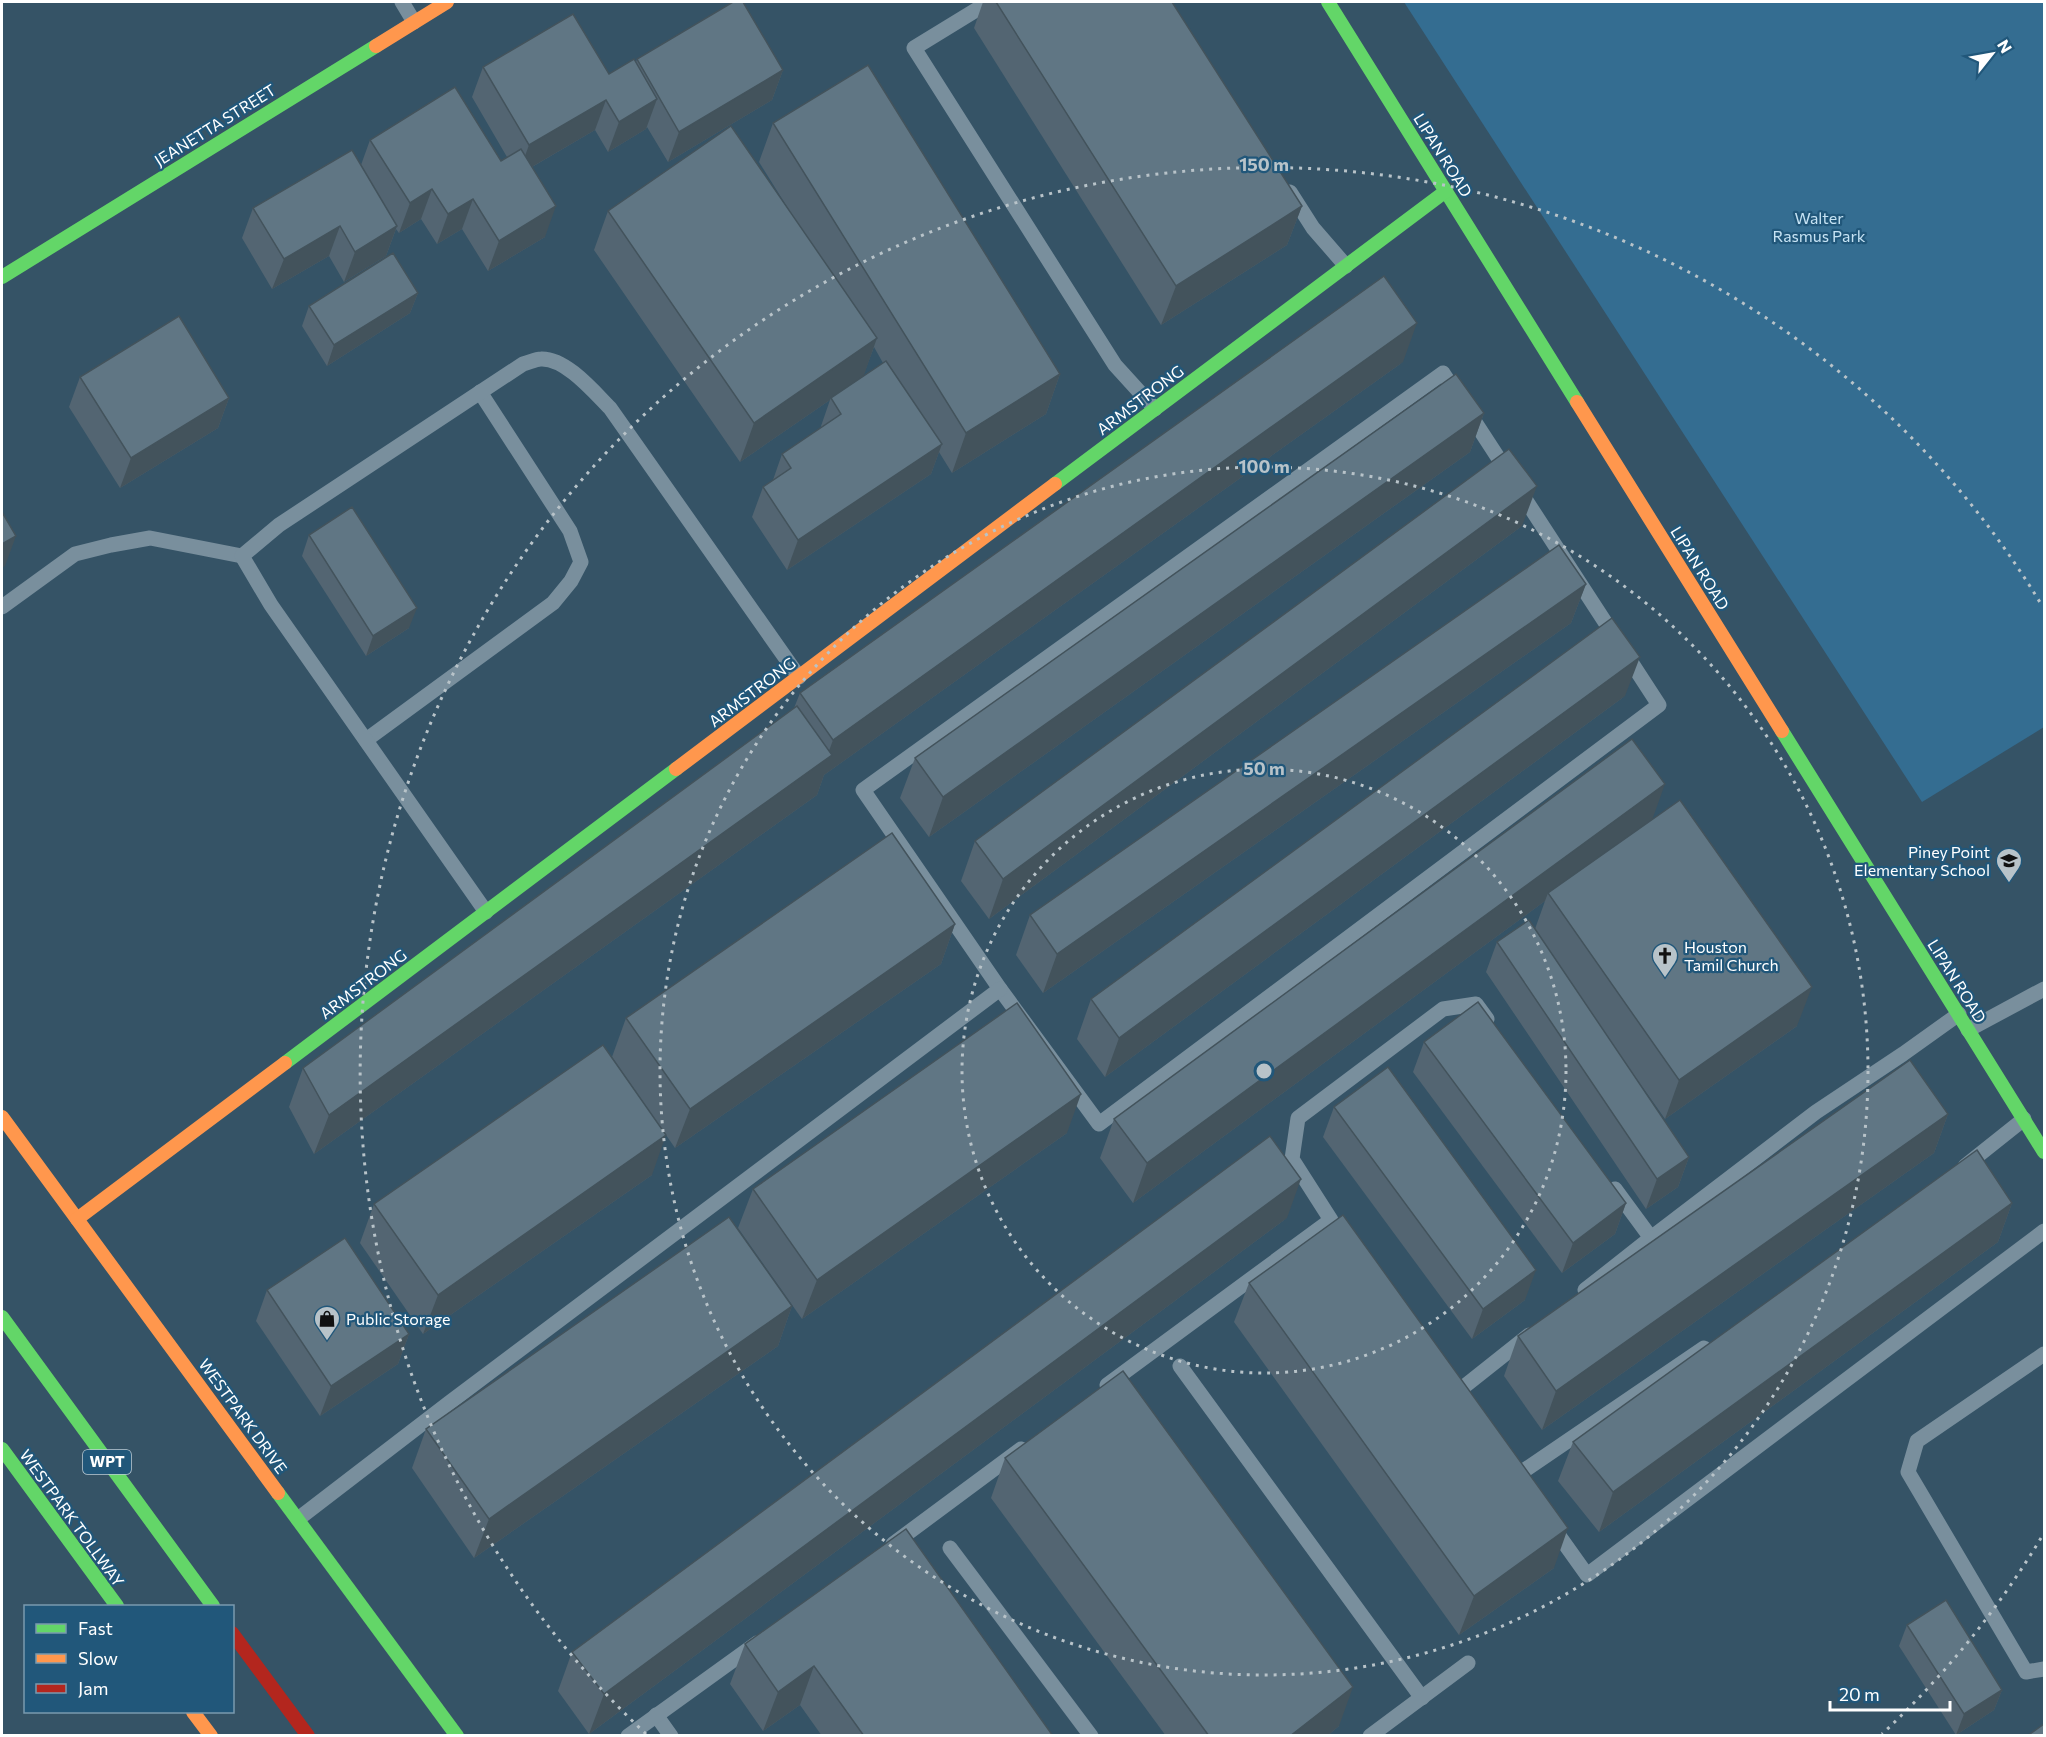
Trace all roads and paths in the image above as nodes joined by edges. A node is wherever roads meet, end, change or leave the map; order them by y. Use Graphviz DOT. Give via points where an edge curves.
graph roads {
  1 [pos="402,2"];
  2 [pos="447,2"];
  3 [pos="989,2"];
  4 [pos="1328,2"];
  5 [pos="414,22"];
  6 [pos="1282,178"];
  7 [pos="1446,191"];
  8 [pos="1346,266"];
  9 [pos="2,276"];
  10 [pos="480,392"];
  11 [pos="1155,409"];
  12 [pos="242,556"];
  13 [pos="2,608"];
  14 [pos="799,677"];
  15 [pos="366,740"];
  16 [pos="486,912"];
  17 [pos="1000,989"];
  18 [pos="2044,989"];
  19 [pos="1959,1014"];
  20 [pos="1968,1030"];
  21 [pos="1497,1032"];
  22 [pos="2,1117"];
  23 [pos="2024,1119"];
  24 [pos="2044,1152"];
  25 [pos="1954,1173"];
  26 [pos="1609,1182"];
  27 [pos="77,1219"];
  28 [pos="2044,1231"];
  29 [pos="1651,1238"];
  30 [pos="1577,1297"];
  31 [pos="2,1317"];
  32 [pos="1539,1327"];
  33 [pos="1717,1339"];
  34 [pos="2044,1354"];
  35 [pos="1180,1366"];
  36 [pos="1456,1393"];
  37 [pos="1094,1395"];
  38 [pos="1037,1437"];
  39 [pos="2,1449"];
  40 [pos="1516,1476"];
  41 [pos="1541,1512"];
  42 [pos="298,1520"];
  43 [pos="950,1548"];
  44 [pos="885,1549"];
  45 [pos="116,1605"];
  46 [pos="212,1605"];
  47 [pos="771,1633"];
  48 [pos="234,1636"];
  49 [pos="1468,1664"];
  50 [pos="2044,1669"];
  51 [pos="1422,1698"];
  52 [pos="194,1713"];
  53 [pos="656,1715"];
  54 [pos="210,1736"];
  55 [pos="308,1736"];
  56 [pos="457,1736"];
  57 [pos="628,1736"];
  58 [pos="671,1736"];
  59 [pos="1091,1736"];
  60 [pos="1370,1736"];
  1 -- 5 [label="lane"];
  2 -- 5 [label="main road, JEANETTA STREET"];
  3 -- 11 [label="lane" via="914,48 1115,365"];
  4 -- 7 [label="main road, LIPAN ROAD"];
  5 -- 9 [label="main road, JEANETTA STREET"];
  6 -- 8 [label="lane" via="1313,228"];
  7 -- 8 [label="main road, ARMSTRONG"];
  7 -- 19 [label="main road, LIPAN ROAD"];
  8 -- 11 [label="main road, ARMSTRONG"];
  10 -- 12 [label="lane" via="279,525"];
  10 -- 14 [label="lane" via="523,364 542,359 560,364 578,376 610,408"];
  10 -- 15 [label="lane" via="570,531 581,562 553,603"];
  11 -- 14 [label="main road, ARMSTRONG"];
  12 -- 13 [label="lane" via="150,538 111,545 75,554"];
  12 -- 15 [label="lane"];
  14 -- 16 [label="main road, ARMSTRONG"];
  15 -- 16 [label="lane"];
  16 -- 27 [label="main road, ARMSTRONG"];
  17 -- 17 [label="lane" via="863,790 1443,373 1659,705 1099,1124"];
  17 -- 42 [label="lane"];
  18 -- 20 [label="lane"];
  19 -- 20 [label="main road, LIPAN ROAD"];
  19 -- 29 [label="lane" via="1816,1112"];
  20 -- 23 [label="main road, LIPAN ROAD"];
  21 -- 37 [label="lane" via="1476,1004 1443,1009 1298,1118 1292,1159 1334,1225"];
  22 -- 27 [label="main road, WESTPARK DRIVE"];
  23 -- 24 [label="main road, LIPAN ROAD"];
  23 -- 25 [label="lane"];
  26 -- 29 [label="lane"];
  27 -- 42 [label="main road, WESTPARK DRIVE"];
  28 -- 41 [label="lane" via="1587,1575"];
  29 -- 30 [label="lane"];
  31 -- 46 [label="main road, WPT"];
  32 -- 36 [label="lane"];
  33 -- 40 [label="lane"];
  34 -- 50 [label="lane" via="1917,1441 1908,1472 2026,1672"];
  35 -- 51 [label="lane"];
  38 -- 44 [label="lane"];
  39 -- 45 [label="main road, WESTPARK TOLLWAY"];
  42 -- 56 [label="main road, WESTPARK DRIVE"];
  43 -- 59 [label="lane"];
  47 -- 53 [label="lane"];
  48 -- 55 [label="main road"];
  49 -- 51 [label="lane"];
  51 -- 60 [label="lane"];
  52 -- 54 [label="main road"];
  53 -- 57 [label="lane"];
  53 -- 58 [label="lane"];
}
